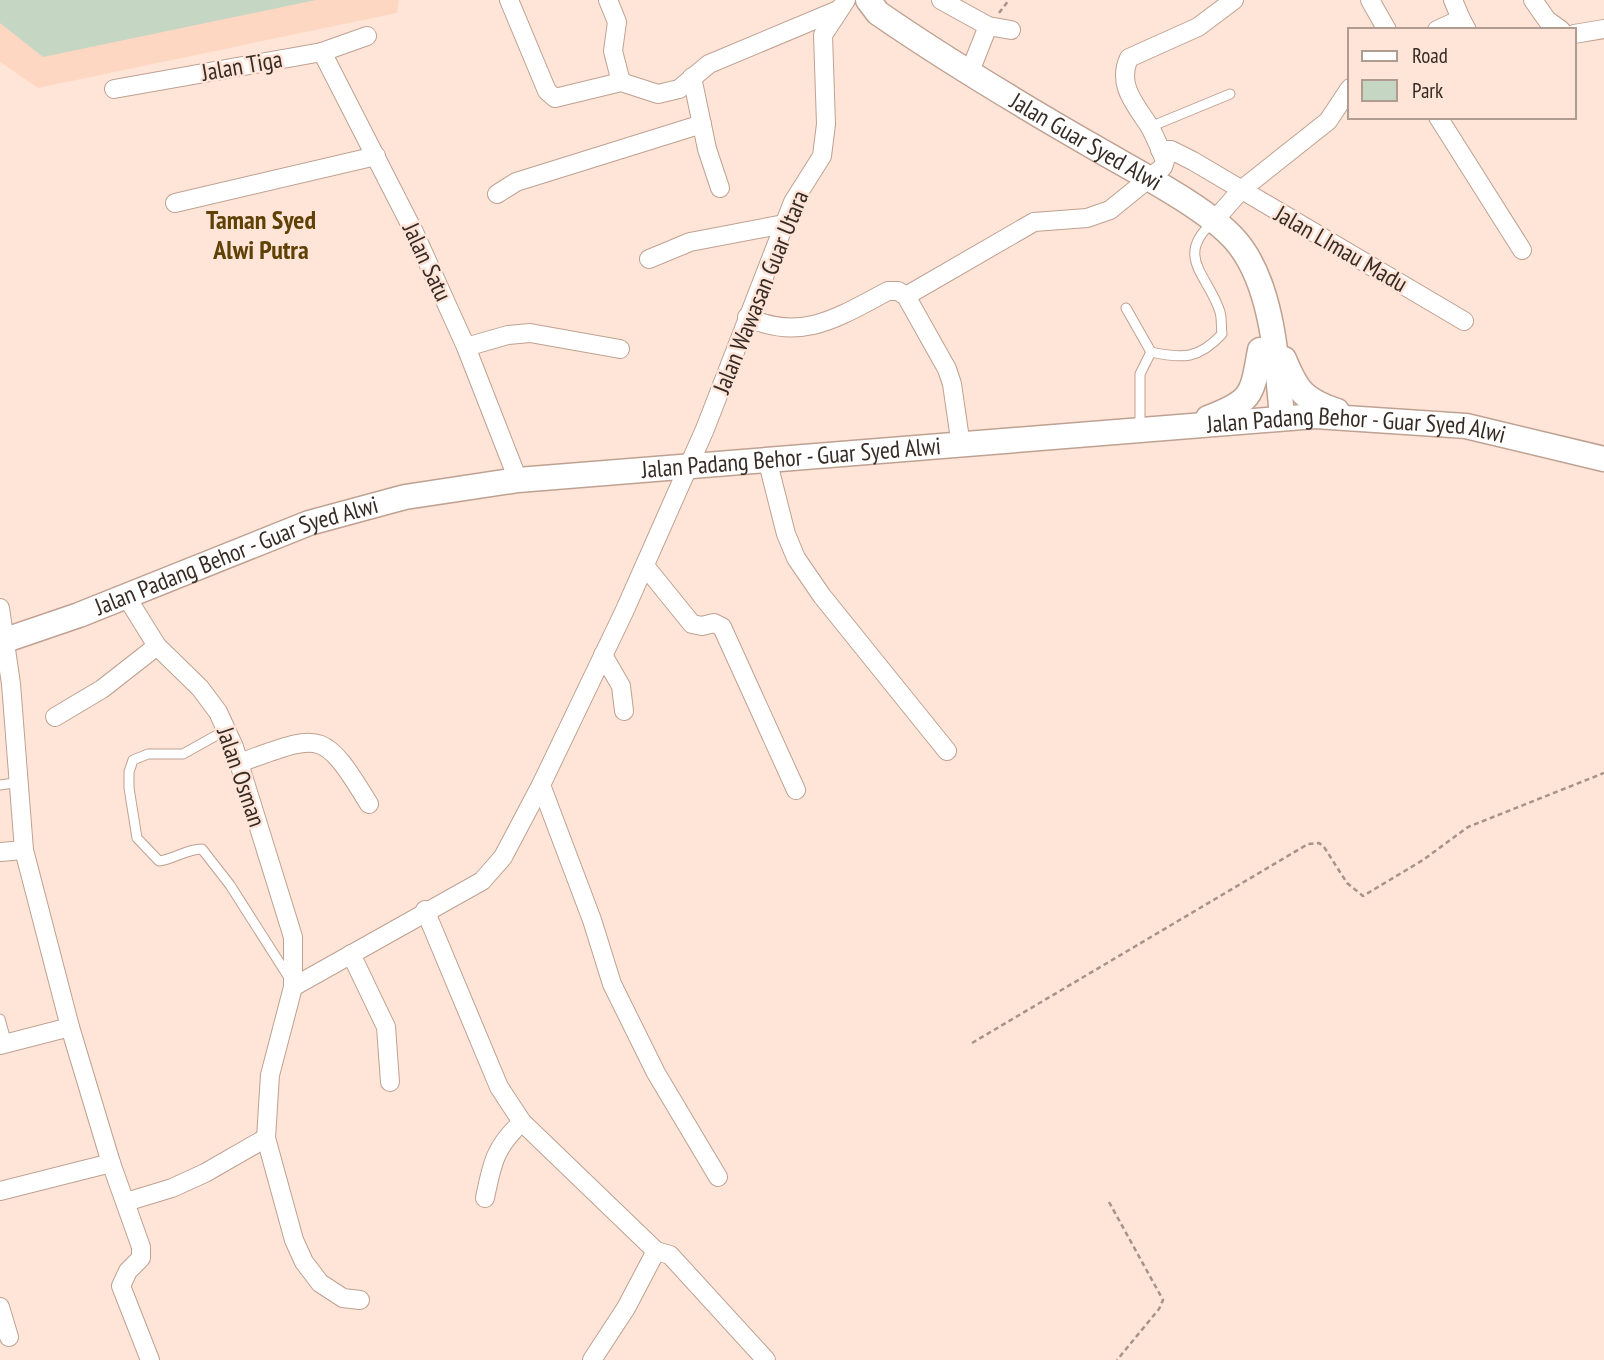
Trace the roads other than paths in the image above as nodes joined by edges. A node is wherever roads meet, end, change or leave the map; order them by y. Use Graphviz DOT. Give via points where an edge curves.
graph roads {
  1 [pos="509,0"];
  2 [pos="608,0"];
  3 [pos="868,0"];
  4 [pos="941,0"];
  5 [pos="1234,0"];
  6 [pos="1370,0"];
  7 [pos="1454,0"];
  8 [pos="1533,0"];
  9 [pos="842,5"];
  10 [pos="1464,24"];
  11 [pos="988,26"];
  12 [pos="1386,28"];
  13 [pos="1446,28"];
  14 [pos="1558,28"];
  15 [pos="1604,29"];
  16 [pos="1011,30"];
  17 [pos="1576,34"];
  18 [pos="368,36"];
  19 [pos="322,52"];
  20 [pos="968,74"];
  21 [pos="692,77"];
  22 [pos="621,82"];
  23 [pos="114,89"];
  24 [pos="1348,91"];
  25 [pos="1230,94"];
  26 [pos="1439,119"];
  27 [pos="702,124"];
  28 [pos="1150,127"];
  29 [pos="1160,150"];
  30 [pos="376,156"];
  31 [pos="1150,180"];
  32 [pos="720,188"];
  33 [pos="1241,191"];
  34 [pos="497,194"];
  35 [pos="175,203"];
  36 [pos="1213,222"];
  37 [pos="784,223"];
  38 [pos="1522,250"];
  39 [pos="649,259"];
  40 [pos="906,296"];
  41 [pos="1126,308"];
  42 [pos="747,317"];
  43 [pos="1464,321"];
  44 [pos="1268,344"];
  45 [pos="466,347"];
  46 [pos="620,349"];
  47 [pos="1151,352"];
  48 [pos="1354,417"];
  49 [pos="1274,419"];
  50 [pos="1191,424"];
  51 [pos="1140,431"];
  52 [pos="961,446"];
  53 [pos="767,459"];
  54 [pos="1604,459"];
  55 [pos="690,465"];
  56 [pos="518,480"];
  57 [pos="645,566"];
  58 [pos="126,596"];
  59 [pos="0,608"];
  60 [pos="3,642"];
  61 [pos="157,646"];
  62 [pos="603,655"];
  63 [pos="6,710"];
  64 [pos="624,711"];
  65 [pos="55,717"];
  66 [pos="226,730"];
  67 [pos="947,751"];
  68 [pos="239,763"];
  69 [pos="20,782"];
  70 [pos="0,785"];
  71 [pos="541,785"];
  72 [pos="796,790"];
  73 [pos="369,804"];
  74 [pos="24,850"];
  75 [pos="0,852"];
  76 [pos="425,911"];
  77 [pos="351,954"];
  78 [pos="293,987"];
  79 [pos="0,1019"];
  80 [pos="71,1027"];
  81 [pos="3,1044"];
  82 [pos="390,1082"];
  83 [pos="522,1122"];
  84 [pos="266,1138"];
  85 [pos="111,1163"];
  86 [pos="718,1177"];
  87 [pos="0,1191"];
  88 [pos="485,1198"];
  89 [pos="126,1202"];
  90 [pos="656,1251"];
  91 [pos="360,1300"];
  92 [pos="0,1307"];
  93 [pos="9,1337"];
  94 [pos="150,1360"];
  95 [pos="592,1360"];
  96 [pos="766,1360"];
  1 -- 22 [label="street" via="555,99"];
  2 -- 22 [label="street" via="617,22 613,51"];
  3 -- 20 [label="main road, Jalan Guar Syed Alwi" via="878,13"];
  4 -- 11 [label="street"];
  5 -- 28 [label="street" via="1198,27 1129,58 1123,71 1129,97"];
  6 -- 12 [label="street"];
  7 -- 10 [label="street"];
  8 -- 14 [label="street"];
  9 -- 21 [label="street" via="709,64"];
  9 -- 37 [label="street, Jalan Wawasan Guar Utara" via="823,35 826,124 822,156"];
  10 -- 13 [label="street"];
  11 -- 16 [label="street"];
  11 -- 20 [label="street"];
  15 -- 17 [label="street"];
  18 -- 19 [label="street, Jalan Tiga"];
  19 -- 23 [label="street, Jalan Tiga"];
  19 -- 30 [label="street, Jalan Satu"];
  20 -- 31 [label="main road, Jalan Guar Syed Alwi"];
  21 -- 22 [label="street" via="679,89 658,94"];
  21 -- 27 [label="street"];
  24 -- 33 [label="street" via="1328,121"];
  25 -- 28 [label="lane"];
  26 -- 38 [label="street"];
  27 -- 32 [label="street"];
  27 -- 34 [label="street" via="516,182"];
  28 -- 29 [label="street"];
  29 -- 31 [label="street" via="1165,161"];
  29 -- 33 [label="street, Jalan LImau Madu" via="1171,150"];
  30 -- 35 [label="street"];
  30 -- 45 [label="street, Jalan Satu"];
  31 -- 36 [label="main road, Jalan Guar Syed Alwi"];
  31 -- 40 [label="street" via="1100,215 1034,222 1016,229"];
  33 -- 36 [label="street"];
  33 -- 43 [label="street, Jalan LImau Madu"];
  36 -- 44 [label="main road, Jalan Guar Syed Alwi" via="1236,240 1249,262 1267,313"];
  36 -- 47 [label="lane" via="1195,243 1194,260 1220,312 1222,334 1208,350 1189,356"];
  37 -- 39 [label="street" via="690,242"];
  37 -- 42 [label="street, Jalan Wawasan Guar Utara"];
  40 -- 42 [label="street" via="888,291 822,325 774,327"];
  40 -- 52 [label="street" via="947,369"];
  41 -- 47 [label="lane"];
  42 -- 55 [label="street, Jalan Wawasan Guar Utara"];
  44 -- 48 [label="main road" via="1312,403"];
  44 -- 49 [label="main road, Jalan Guar Syed Alwi"];
  44 -- 50 [label="main road" via="1253,391 1235,408"];
  45 -- 46 [label="street" via="530,333"];
  45 -- 56 [label="street, Jalan Satu"];
  47 -- 51 [label="lane" via="1140,374"];
  48 -- 49 [label="main road, Jalan Padang Behor - Guar Syed Alwi"];
  48 -- 54 [label="main road, Jalan Padang Behor - Guar Syed Alwi" via="1466,426"];
  49 -- 50 [label="main road, Jalan Padang Behor - Guar Syed Alwi"];
  50 -- 51 [label="main road, Jalan Padang Behor - Guar Syed Alwi"];
  51 -- 52 [label="main road, Jalan Padang Behor - Guar Syed Alwi"];
  52 -- 53 [label="main road, Jalan Padang Behor - Guar Syed Alwi"];
  53 -- 55 [label="main road, Jalan Padang Behor - Guar Syed Alwi"];
  53 -- 67 [label="street" via="796,558"];
  55 -- 56 [label="main road, Jalan Padang Behor - Guar Syed Alwi"];
  55 -- 57 [label="street, Jalan Wawasan Guar Utara"];
  56 -- 58 [label="main road, Jalan Padang Behor - Guar Syed Alwi" via="404,497 309,523"];
  57 -- 62 [label="street, Jalan Wawasan Guar Utara"];
  57 -- 72 [label="street" via="692,624 714,622 722,627"];
  58 -- 60 [label="main road, Jalan Padang Behor - Guar Syed Alwi"];
  58 -- 61 [label="street, Jalan Osman"];
  59 -- 60 [label="street"];
  60 -- 63 [label="street"];
  61 -- 65 [label="street" via="102,689"];
  61 -- 66 [label="street, Jalan Osman" via="200,688"];
  62 -- 64 [label="street" via="621,686"];
  62 -- 71 [label="street, Jalan Wawasan Guar Utara"];
  63 -- 69 [label="street"];
  66 -- 68 [label="street, Jalan Osman"];
  66 -- 78 [label="lane" via="183,754 148,754 133,760 129,788 137,838 159,861 202,849 263,933"];
  68 -- 73 [label="street" via="299,742 321,744 341,758"];
  68 -- 78 [label="street, Jalan Osman" via="293,937"];
  69 -- 70 [label="lane"];
  69 -- 74 [label="street"];
  71 -- 76 [label="street, Jalan Wawasan Guar Utara" via="502,857 482,881"];
  71 -- 86 [label="street" via="593,920 612,984 656,1073"];
  74 -- 75 [label="street"];
  74 -- 80 [label="street"];
  76 -- 77 [label="street, Jalan Wawasan Guar Utara"];
  76 -- 83 [label="street" via="499,1087"];
  77 -- 78 [label="street, Jalan Wawasan Guar Utara"];
  77 -- 82 [label="street" via="386,1027"];
  78 -- 84 [label="street, Jalan Osman" via="270,1075"];
  79 -- 81 [label="lane"];
  80 -- 81 [label="street"];
  80 -- 85 [label="street"];
  83 -- 88 [label="street" via="493,1157"];
  83 -- 90 [label="street"];
  84 -- 89 [label="street" via="205,1173"];
  84 -- 91 [label="street, Jalan Osman" via="304,1262 320,1283 343,1298"];
  85 -- 87 [label="street"];
  85 -- 89 [label="street"];
  89 -- 94 [label="street" via="141,1258 121,1286"];
  90 -- 95 [label="street"];
  90 -- 96 [label="street" via="670,1255"];
  92 -- 93 [label="street"];
}
